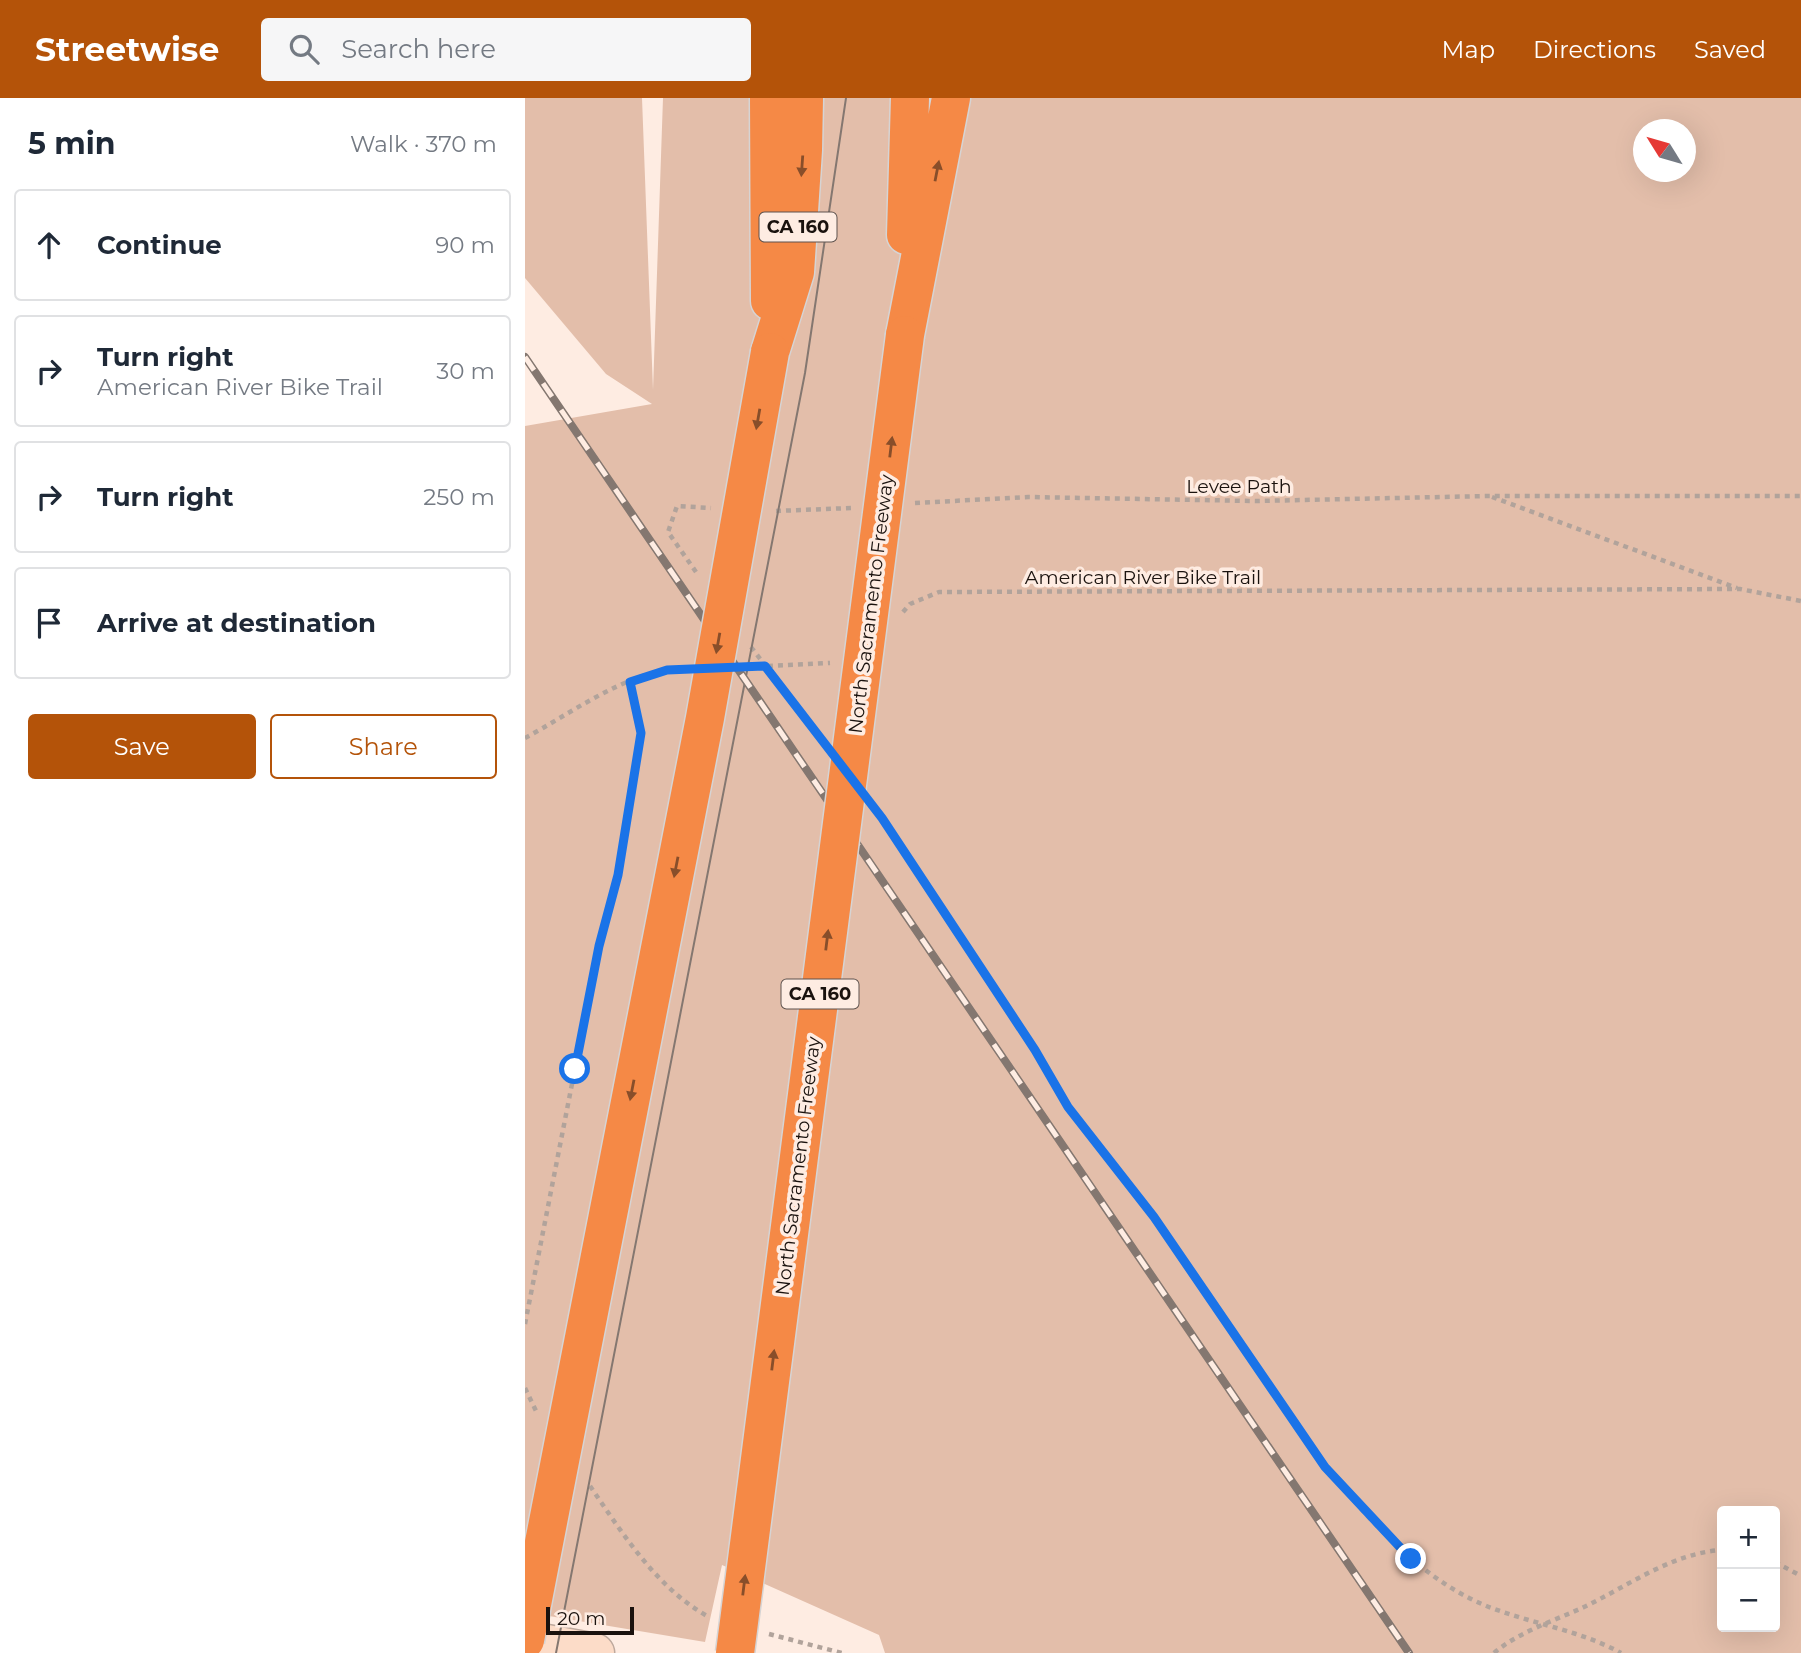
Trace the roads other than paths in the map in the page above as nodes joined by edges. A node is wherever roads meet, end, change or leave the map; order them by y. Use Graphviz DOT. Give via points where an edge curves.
graph roads {
  1 [pos="769,98"];
  2 [pos="803,98"];
  3 [pos="910,98"];
  4 [pos="951,98"];
  5 [pos="905,335"];
  6 [pos="770,352"];
  7 [pos="525,1640"];
  8 [pos="747,1642"];
  9 [pos="596,1653"];
  1 -- 6 [label="highway"];
  2 -- 6 [label="highway, CA 160, one-way" via="795,272"];
  3 -- 5 [label="highway"];
  5 -- 4 [label="highway, North Sacramento Freeway / CA 160, one-way"];
  8 -- 5 [label="highway, North Sacramento Freeway / CA 160, one-way, bridge"];
  6 -- 7 [label="highway, CA 160, one-way, bridge" via="705,718"];
  7 -- 9 [label="main road"];
}
